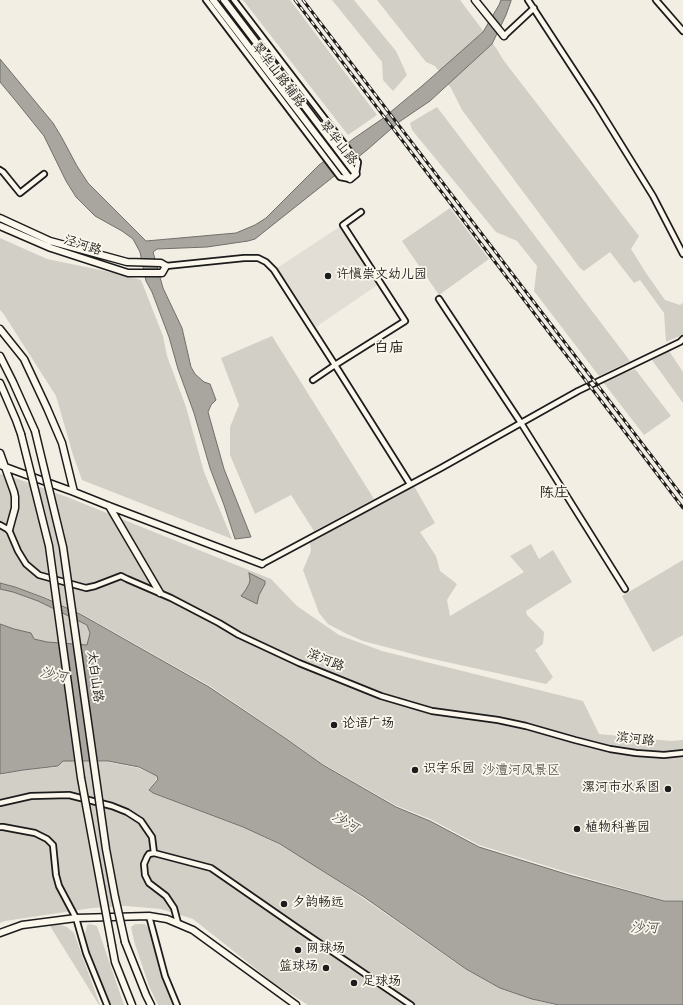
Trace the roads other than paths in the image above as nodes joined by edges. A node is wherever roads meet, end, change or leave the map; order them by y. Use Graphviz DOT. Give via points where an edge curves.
graph roads {
  1 [pos="206,0"];
  2 [pos="213,0"];
  3 [pos="224,0"];
  4 [pos="234,0"];
  5 [pos="476,0"];
  6 [pos="528,0"];
  7 [pos="656,0"];
  8 [pos="534,8"];
  9 [pos="683,31"];
  10 [pos="503,35"];
  11 [pos="322,149"];
  12 [pos="0,170"];
  13 [pos="44,174"];
  14 [pos="356,174"];
  15 [pos="361,212"];
  16 [pos="0,218"];
  17 [pos="0,226"];
  18 [pos="683,254"];
  19 [pos="163,265"];
  20 [pos="439,299"];
  21 [pos="0,329"];
  22 [pos="683,339"];
  23 [pos="0,356"];
  24 [pos="335,365"];
  25 [pos="313,380"];
  26 [pos="0,383"];
  27 [pos="522,424"];
  28 [pos="0,453"];
  29 [pos="2,466"];
  30 [pos="410,484"];
  31 [pos="74,492"];
  32 [pos="109,506"];
  33 [pos="0,525"];
  34 [pos="9,530"];
  35 [pos="262,564"];
  36 [pos="625,589"];
  37 [pos="160,593"];
  38 [pos="683,753"];
  39 [pos="0,803"];
  40 [pos="0,827"];
  41 [pos="154,853"];
  42 [pos="149,916"];
  43 [pos="76,918"];
  44 [pos="178,923"];
  45 [pos="0,933"];
  46 [pos="107,1005"];
  47 [pos="132,1005"];
  48 [pos="151,1005"];
  49 [pos="177,1005"];
  50 [pos="296,1005"];
  51 [pos="412,1005"];
  1 -- 11 [label="street, 翠华山路辅路"];
  2 -- 11 [label="main road, 翠华山路"];
  3 -- 14 [label="main road, 翠华山路"];
  4 -- 14 [label="street, 翠华山路辅路" via="358,162"];
  5 -- 10 [label="main road"];
  6 -- 8 [label="street"];
  7 -- 9 [label="street"];
  8 -- 10 [label="street"];
  8 -- 18 [label="street" via="653,196"];
  11 -- 14 [label="main road, 翠华山路" via="342,175 350,179"];
  12 -- 13 [label="street" via="20,193"];
  15 -- 24 [label="street" via="343,224 405,321"];
  16 -- 19 [label="main road, 泾河路" via="50,241 127,262"];
  17 -- 19 [label="main road, 泾河路" via="51,248 128,273 162,273"];
  19 -- 24 [label="street" via="244,258 258,258 266,262 274,270"];
  20 -- 27 [label="street"];
  21 -- 31 [label="main road" via="24,359 47,408 62,443"];
  22 -- 27 [label="street" via="578,391"];
  23 -- 48 [label="main road, 太白山路, bridge" via="35,431 63,547 115,897 125,942"];
  24 -- 25 [label="street"];
  24 -- 30 [label="street"];
  26 -- 47 [label="main road, 太白山路, bridge" via="21,434 49,546 81,778 115,962"];
  27 -- 30 [label="street"];
  27 -- 36 [label="street"];
  28 -- 29 [label="main road"];
  29 -- 31 [label="main road"];
  29 -- 34 [label="main road" via="15,497"];
  30 -- 35 [label="street"];
  31 -- 32 [label="main road"];
  32 -- 35 [label="main road"];
  32 -- 37 [label="main road"];
  33 -- 34 [label="street"];
  34 -- 37 [label="street, 滨河路" via="26,564 39,576 86,588 120,576"];
  37 -- 38 [label="street, 滨河路" via="299,663 408,704 432,711 526,726 610,749 664,755"];
  39 -- 41 [label="street" via="31,796 68,794 112,806 141,821 152,838"];
  40 -- 43 [label="street" via="35,834 53,845 59,886"];
  41 -- 44 [label="street" via="149,854 144,864 145,875 149,883 166,896 174,908"];
  41 -- 51 [label="street" via="211,868"];
  42 -- 43 [label="main road"];
  42 -- 44 [label="main road"];
  42 -- 49 [label="street" via="165,976"];
  43 -- 45 [label="main road" via="22,925"];
  43 -- 46 [label="street" via="86,953"];
  44 -- 50 [label="main road" via="193,930"];
}
